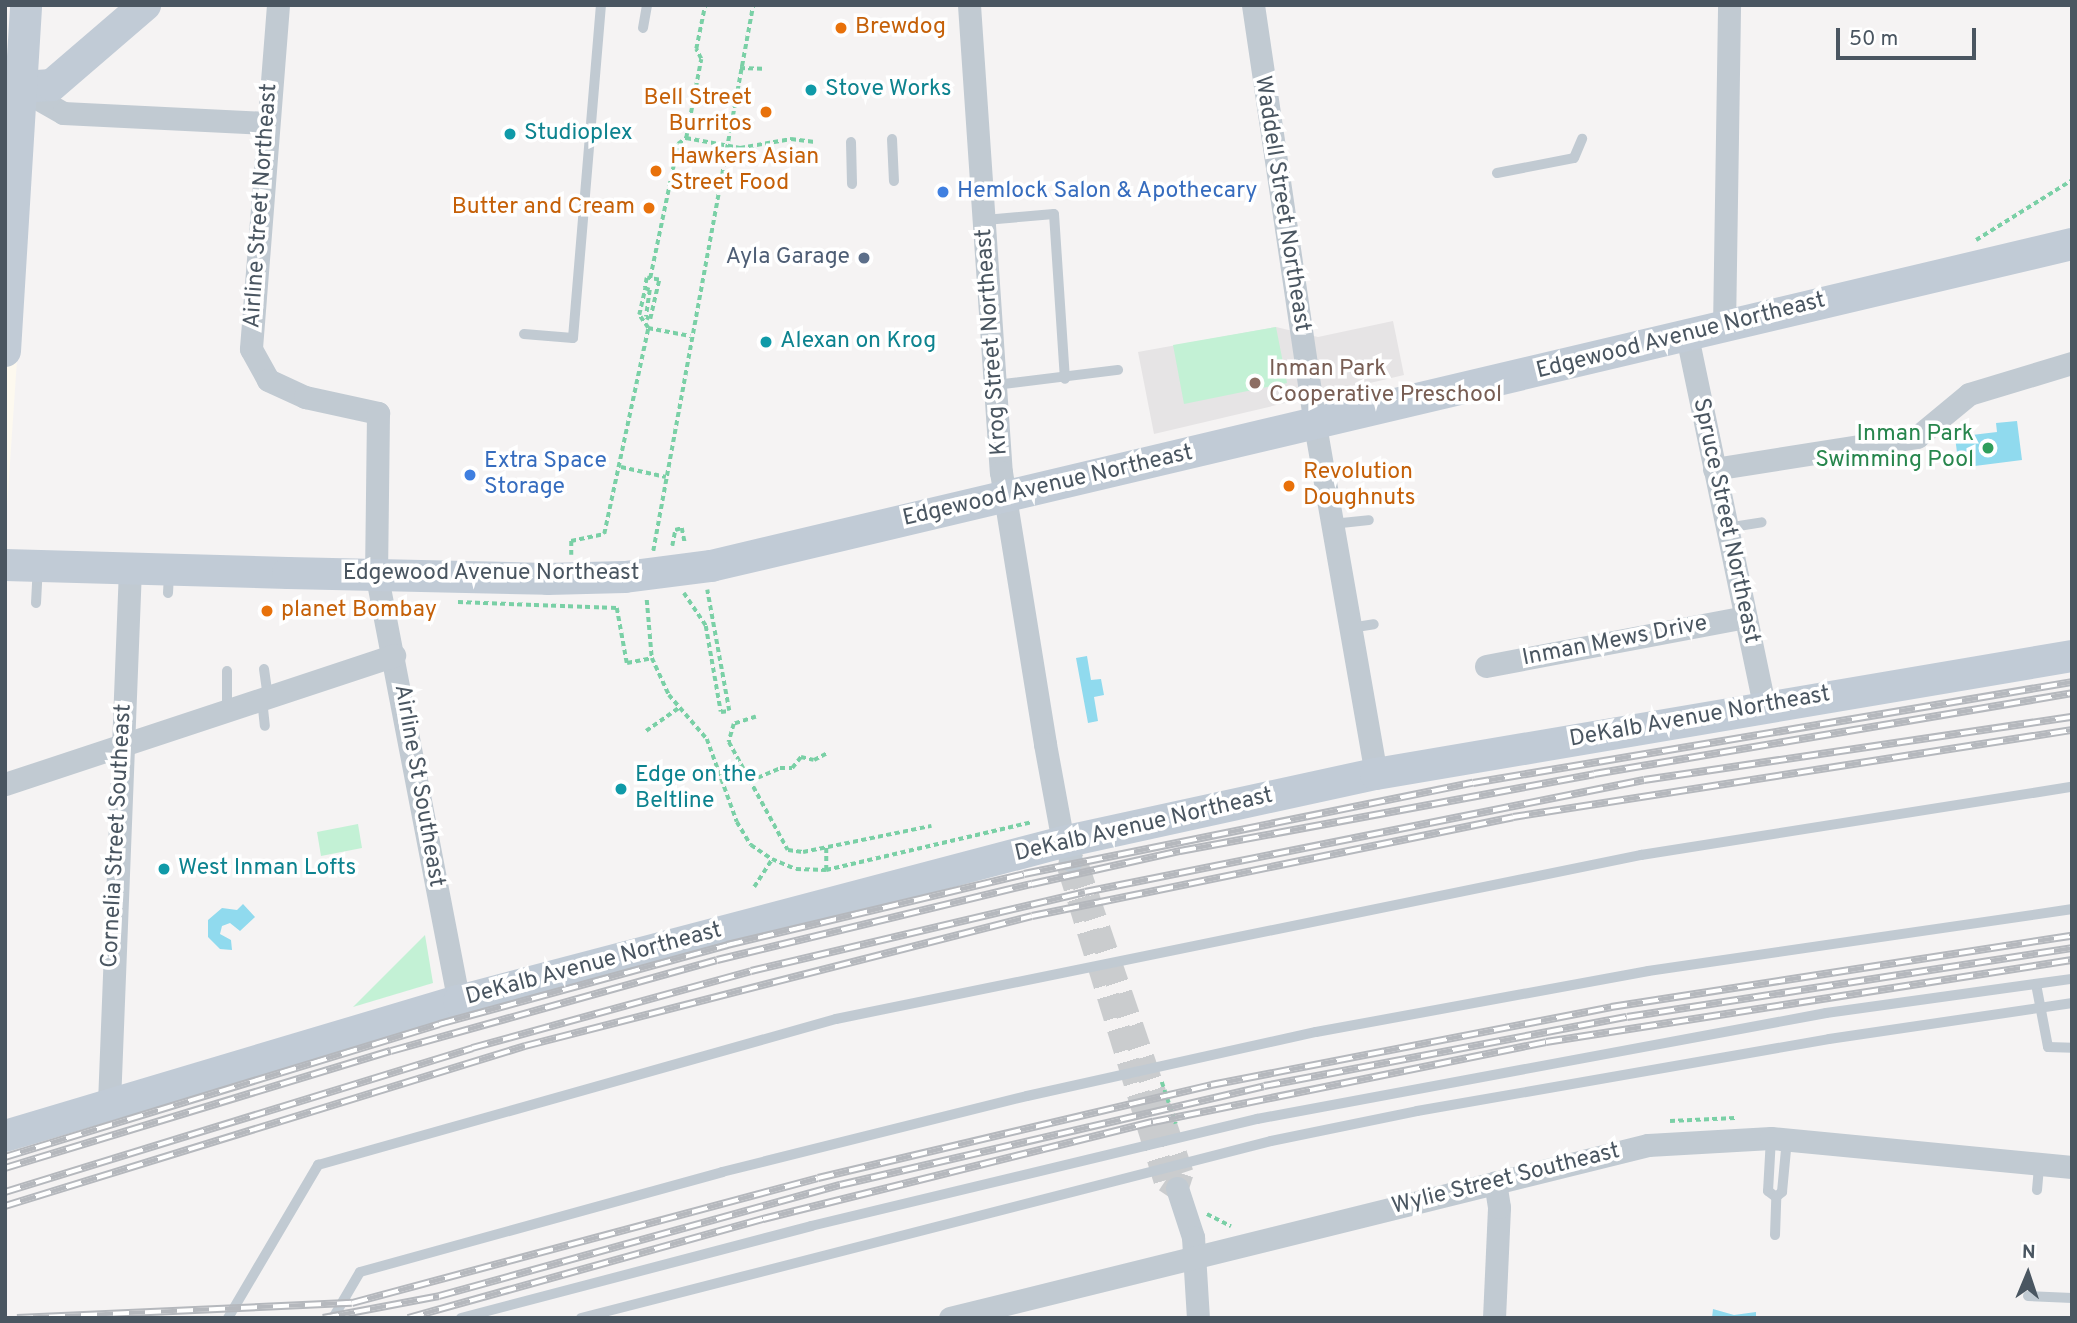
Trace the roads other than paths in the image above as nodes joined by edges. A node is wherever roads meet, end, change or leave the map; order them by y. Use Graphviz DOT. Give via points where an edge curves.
graph roads {
  1 [pos="26,5"];
  2 [pos="145,5"];
  3 [pos="278,5"];
  4 [pos="601,5"];
  5 [pos="647,5"];
  6 [pos="969,5"];
  7 [pos="1253,5"];
  8 [pos="1729,5"];
  9 [pos="643,28"];
  10 [pos="13,88"];
  11 [pos="268,123"];
  12 [pos="892,139"];
  13 [pos="1582,139"];
  14 [pos="850,142"];
  15 [pos="1497,173"];
  16 [pos="894,181"];
  17 [pos="852,184"];
  18 [pos="985,220"];
  19 [pos="2072,244"];
  20 [pos="8,251"];
  21 [pos="1724,328"];
  22 [pos="524,334"];
  23 [pos="1687,336"];
  24 [pos="5,351"];
  25 [pos="2072,363"];
  26 [pos="1118,370"];
  27 [pos="1065,379"];
  28 [pos="995,385"];
  29 [pos="1315,425"];
  30 [pos="1714,469"];
  31 [pos="1006,496"];
  32 [pos="1369,520"];
  33 [pos="1762,522"];
  34 [pos="1332,524"];
  35 [pos="1726,528"];
  36 [pos="5,565"];
  37 [pos="38,566"];
  38 [pos="130,569"];
  39 [pos="376,572"];
  40 [pos="37,603"];
  41 [pos="1745,617"];
  42 [pos="1374,624"];
  43 [pos="1350,628"];
  44 [pos="394,655"];
  45 [pos="2072,656"];
  46 [pos="1486,666"];
  47 [pos="264,669"];
  48 [pos="227,671"];
  49 [pos="265,698"];
  50 [pos="1764,705"];
  51 [pos="228,711"];
  52 [pos="265,726"];
  53 [pos="122,746"];
  54 [pos="1376,774"];
  55 [pos="5,784"];
  56 [pos="2072,787"];
  57 [pos="1059,843"];
  58 [pos="2072,909"];
  59 [pos="2072,979"];
  60 [pos="2036,984"];
  61 [pos="459,1001"];
  62 [pos="2072,1003"];
  63 [pos="2041,1008"];
  64 [pos="2072,1048"];
  65 [pos="109,1103"];
  66 [pos="5,1136"];
  67 [pos="1779,1138"];
  68 [pos="2039,1166"];
  69 [pos="2072,1167"];
  70 [pos="1495,1182"];
  71 [pos="1177,1188"];
  72 [pos="2037,1190"];
  73 [pos="1774,1235"];
  74 [pos="1196,1256"];
  75 [pos="2028,1296"];
  76 [pos="2072,1298"];
  77 [pos="228,1318"];
  78 [pos="333,1318"];
  79 [pos="461,1318"];
  80 [pos="582,1318"];
  81 [pos="950,1318"];
  82 [pos="1198,1318"];
  83 [pos="1494,1318"];
  1 -- 10 [label="main road"];
  2 -- 10 [label="main road" via="52,85"];
  3 -- 11 [label="street, Airline Street Northeast"];
  4 -- 22 [label="lane" via="573,338"];
  5 -- 9 [label="lane"];
  6 -- 18 [label="street, Krog Street Northeast"];
  7 -- 29 [label="street, Waddell Street Northeast"];
  8 -- 21 [label="street"];
  10 -- 11 [label="street" via="63,113"];
  10 -- 20 [label="main road"];
  11 -- 39 [label="street, Airline Street Northeast" via="251,349 268,380 305,397 378,413"];
  12 -- 16 [label="lane"];
  13 -- 15 [label="lane" via="1574,158"];
  14 -- 17 [label="lane"];
  18 -- 27 [label="lane" via="1054,214"];
  18 -- 28 [label="street, Krog Street Northeast"];
  19 -- 21 [label="main road, Edgewood Avenue Northeast"];
  20 -- 24 [label="main road"];
  21 -- 23 [label="main road, Edgewood Avenue Northeast"];
  23 -- 29 [label="main road, Edgewood Avenue Northeast"];
  23 -- 30 [label="street, Spruce Street Northeast"];
  25 -- 30 [label="street" via="1969,394 1917,437"];
  26 -- 27 [label="lane"];
  27 -- 28 [label="lane"];
  28 -- 31 [label="street, Krog Street Northeast"];
  29 -- 31 [label="main road, Edgewood Avenue Northeast"];
  29 -- 34 [label="street, Waddell Street Northeast"];
  30 -- 35 [label="street, Spruce Street Northeast"];
  31 -- 38 [label="main road, Edgewood Avenue Northeast, bridge" via="709,577 547,579 288,573 169,581"];
  31 -- 57 [label="street, Krog Street Northeast"];
  32 -- 34 [label="lane"];
  33 -- 35 [label="lane"];
  34 -- 43 [label="street, Waddell Street Northeast"];
  35 -- 41 [label="street, Spruce Street Northeast"];
  36 -- 37 [label="main road, Edgewood Avenue Northeast"];
  37 -- 38 [label="main road, Edgewood Avenue Northeast"];
  37 -- 40 [label="lane"];
  38 -- 53 [label="street, Cornelia Street Southeast"];
  39 -- 44 [label="street, Airline St Southeast"];
  41 -- 46 [label="street, Inman Mews Drive"];
  41 -- 50 [label="street, Spruce Street Northeast"];
  42 -- 43 [label="lane"];
  43 -- 54 [label="street, Waddell Street Northeast"];
  44 -- 49 [label="street"];
  44 -- 61 [label="street, Airline St Southeast"];
  45 -- 50 [label="main road, DeKalb Avenue Northeast"];
  47 -- 49 [label="lane"];
  48 -- 51 [label="lane"];
  49 -- 51 [label="street"];
  49 -- 52 [label="lane"];
  50 -- 54 [label="main road, DeKalb Avenue Northeast"];
  51 -- 53 [label="street"];
  53 -- 55 [label="street"];
  53 -- 65 [label="street, Cornelia Street Southeast"];
  54 -- 57 [label="main road, DeKalb Avenue Northeast"];
  56 -- 77 [label="lane" via="1641,855 849,1017 318,1165"];
  57 -- 61 [label="main road, DeKalb Avenue Northeast"];
  58 -- 78 [label="lane" via="1648,971 1316,1032 1027,1097 722,1172 360,1272"];
  59 -- 60 [label="lane"];
  60 -- 63 [label="lane"];
  60 -- 79 [label="lane" via="1826,1013 1257,1119 811,1226"];
  61 -- 65 [label="main road, DeKalb Avenue Northeast"];
  62 -- 63 [label="lane"];
  63 -- 64 [label="lane" via="2048,1046"];
  63 -- 80 [label="lane" via="1430,1108 1270,1141"];
  65 -- 66 [label="main road, DeKalb Avenue Northeast"];
  67 -- 68 [label="street, Wylie Street Southeast"];
  67 -- 70 [label="street, Wylie Street Southeast" via="1648,1145"];
  67 -- 73 [label="lane" via="1768,1191 1776,1197"];
  68 -- 69 [label="street, Wylie Street Southeast"];
  68 -- 72 [label="lane"];
  70 -- 74 [label="street, Wylie Street Southeast"];
  70 -- 83 [label="street" via="1499,1207"];
  71 -- 74 [label="street"];
  74 -- 81 [label="street, Wylie Street Southeast"];
  74 -- 82 [label="street"];
  75 -- 76 [label="lane"];
}
